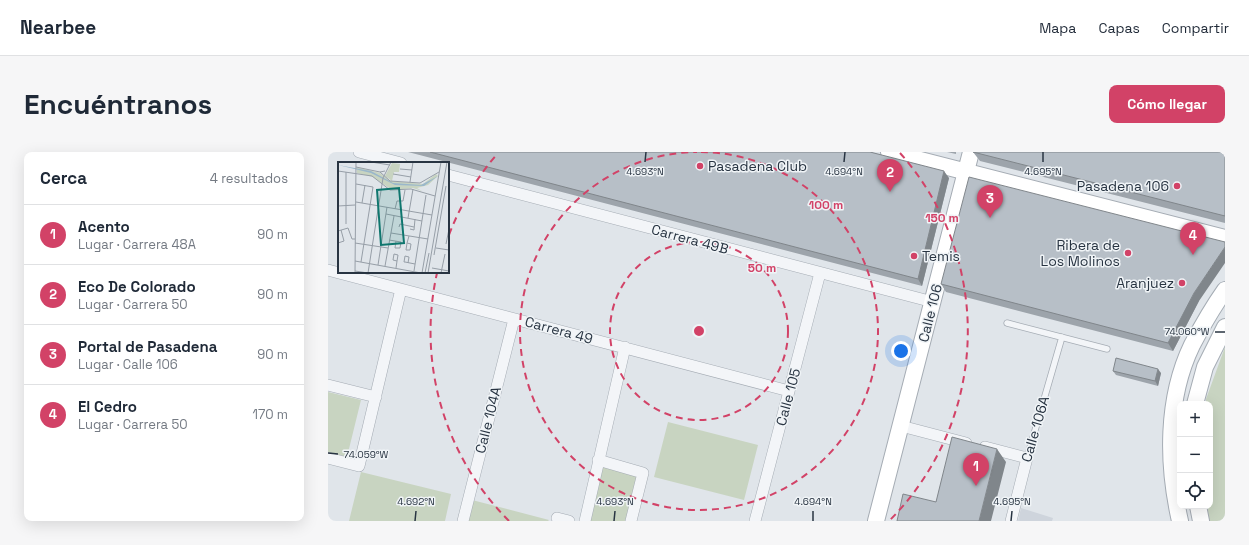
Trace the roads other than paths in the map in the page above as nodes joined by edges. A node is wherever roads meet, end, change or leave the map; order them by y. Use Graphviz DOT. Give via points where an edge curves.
graph roads {
  1 [pos="359,152"];
  2 [pos="890,152"];
  3 [pos="971,152"];
  4 [pos="397,162"];
  5 [pos="966,172"];
  6 [pos="449,175"];
  7 [pos="1225,238"];
  8 [pos="328,270"];
  9 [pos="338,273"];
  10 [pos="340,273"];
  11 [pos="820,273"];
  12 [pos="401,289"];
  13 [pos="1225,290"];
  14 [pos="933,302"];
  15 [pos="514,319"];
  16 [pos="1007,322"];
  17 [pos="1225,327"];
  18 [pos="1062,337"];
  19 [pos="625,348"];
  20 [pos="1107,349"];
  21 [pos="328,385"];
  22 [pos="789,390"];
  23 [pos="376,397"];
  24 [pos="1196,401"];
  25 [pos="901,426"];
  26 [pos="328,458"];
  27 [pos="1027,458"];
  28 [pos="598,460"];
  29 [pos="1199,509"];
  30 [pos="557,518"];
  31 [pos="462,521"];
  32 [pos="569,521"];
  33 [pos="585,521"];
  34 [pos="631,521"];
  35 [pos="755,521"];
  36 [pos="876,521"];
  37 [pos="1011,521"];
  38 [pos="1180,521"];
  39 [pos="1201,521"];
  1 -- 4 [label="street"];
  2 -- 5 [label="street"];
  3 -- 5 [label="street, Calle 106"];
  5 -- 7 [label="street"];
  5 -- 14 [label="street, Calle 106"];
  6 -- 11 [label="street, Carrera 49B"];
  8 -- 9 [label="street, Carrera 49"];
  10 -- 12 [label="street, Carrera 49"];
  11 -- 14 [label="street, Carrera 49B"];
  11 -- 22 [label="street, Calle 105"];
  12 -- 15 [label="street, Carrera 49"];
  12 -- 23 [label="street"];
  13 -- 38 [label="street" via="1192,346 1176,396 1170,454"];
  14 -- 25 [label="street, Calle 106"];
  15 -- 19 [label="street, Carrera 49"];
  15 -- 31 [label="street, Calle 104A"];
  16 -- 18 [label="lane"];
  17 -- 24 [label="street" via="1205,367"];
  18 -- 20 [label="lane"];
  18 -- 27 [label="lane, Calle 106A"];
  19 -- 22 [label="street, Carrera 49"];
  19 -- 28 [label="street"];
  21 -- 23 [label="street"];
  22 -- 35 [label="street, Calle 105"];
  23 -- 26 [label="street" via="359,466"];
  25 -- 27 [label="street"];
  25 -- 36 [label="street, Calle 106"];
  27 -- 37 [label="street, Calle 106A"];
  28 -- 33 [label="street"];
  28 -- 34 [label="street" via="643,473"];
  29 -- 39 [label="street"];
  30 -- 32 [label="street"];
}
